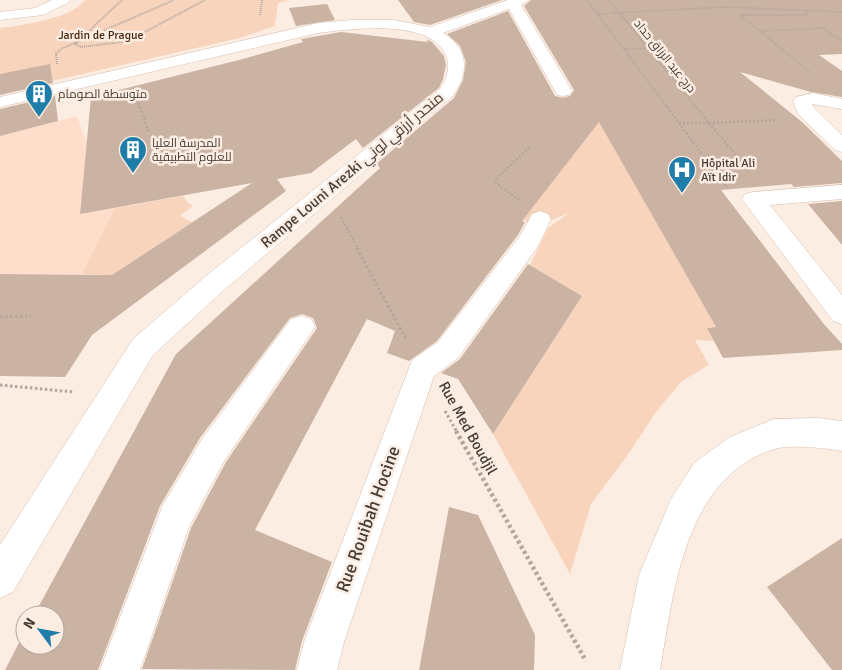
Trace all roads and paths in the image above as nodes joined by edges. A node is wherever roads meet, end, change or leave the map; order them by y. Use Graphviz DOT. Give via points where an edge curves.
graph roads {
  1 [pos="63,0"];
  2 [pos="122,0"];
  3 [pos="174,0"];
  4 [pos="205,0"];
  5 [pos="587,0"];
  6 [pos="609,0"];
  7 [pos="518,2"];
  8 [pos="806,12"];
  9 [pos="842,12"];
  10 [pos="619,13"];
  11 [pos="596,14"];
  12 [pos="0,16"];
  13 [pos="760,31"];
  14 [pos="432,32"];
  15 [pos="153,38"];
  16 [pos="842,41"];
  17 [pos="123,43"];
  18 [pos="75,44"];
  19 [pos="648,48"];
  20 [pos="657,48"];
  21 [pos="624,49"];
  22 [pos="668,61"];
  23 [pos="658,62"];
  24 [pos="127,73"];
  25 [pos="668,73"];
  26 [pos="677,73"];
  27 [pos="563,91"];
  28 [pos="0,102"];
  29 [pos="835,102"];
  30 [pos="815,119"];
  31 [pos="679,123"];
  32 [pos="709,123"];
  33 [pos="149,133"];
  34 [pos="842,146"];
  35 [pos="530,147"];
  36 [pos="726,186"];
  37 [pos="753,187"];
  38 [pos="842,192"];
  39 [pos="339,212"];
  40 [pos="540,219"];
  41 [pos="834,293"];
  42 [pos="842,314"];
  43 [pos="31,316"];
  44 [pos="0,317"];
  45 [pos="301,326"];
  46 [pos="422,370"];
  47 [pos="0,385"];
  48 [pos="112,395"];
  49 [pos="842,436"];
  50 [pos="0,579"];
  51 [pos="586,661"];
  52 [pos="120,670"];
  53 [pos="317,670"];
  54 [pos="640,670"];
  1 -- 12 [label="street" via="38,12"];
  2 -- 18 [label="path"];
  3 -- 18 [label="path"];
  4 -- 17 [label="path"];
  5 -- 11 [label="path, درج عبد الرزاق حداد"];
  6 -- 10 [label="path, درج عبد الرزاق حداد"];
  7 -- 14 [label="street"];
  7 -- 27 [label="street"];
  8 -- 9 [label="path"];
  8 -- 10 [label="path" via="725,7"];
  8 -- 13 [label="path" via="807,15 740,15"];
  10 -- 11 [label="path"];
  10 -- 19 [label="path, درج عبد الرزاق حداد"];
  11 -- 21 [label="path, درج عبد الرزاق حداد"];
  13 -- 16 [label="path" via="823,28"];
  13 -- 29 [label="path" via="821,81"];
  14 -- 24 [label="street" via="380,24 327,27"];
  14 -- 48 [label="street, Rampe Louni Arezki منحدر أرزقي لوني" via="452,49 456,62 456,79 446,93 215,283 143,347"];
  15 -- 17 [label="path"];
  17 -- 18 [label="path" via="81,47"];
  19 -- 20 [label="path"];
  19 -- 21 [label="path"];
  19 -- 23 [label="path, درج عبد الرزاق حداد"];
  21 -- 31 [label="path, درج عبد الرزاق حداد"];
  22 -- 23 [label="path"];
  23 -- 25 [label="path, درج عبد الرزاق حداد"];
  24 -- 28 [label="street"];
  24 -- 33 [label="path"];
  25 -- 26 [label="path"];
  25 -- 32 [label="path, درج عبد الرزاق حداد"];
  29 -- 30 [label="street" via="813,98 802,101 805,110"];
  30 -- 32 [label="path"];
  30 -- 34 [label="street"];
  31 -- 32 [label="path"];
  31 -- 36 [label="path, درج عبد الرزاق حداد"];
  32 -- 37 [label="path, درج عبد الرزاق حداد"];
  35 -- 40 [label="path" via="497,178 496,183 534,209 540,214"];
  37 -- 38 [label="street"];
  37 -- 41 [label="street"];
  39 -- 46 [label="path, Rue Med Boudjil"];
  40 -- 46 [label="street" via="530,240 448,350"];
  41 -- 42 [label="street"];
  43 -- 44 [label="path"];
  45 -- 52 [label="street" via="212,450 174,519"];
  46 -- 51 [label="path, Rue Med Boudjil"];
  46 -- 53 [label="street, Rue Rouibah Hocine" via="324,642"];
  47 -- 48 [label="path"];
  48 -- 50 [label="street, Rampe Louni Arezki منحدر أرزقي لوني"];
  49 -- 54 [label="street" via="774,434 741,448 706,474 682,511 658,575"];
}
